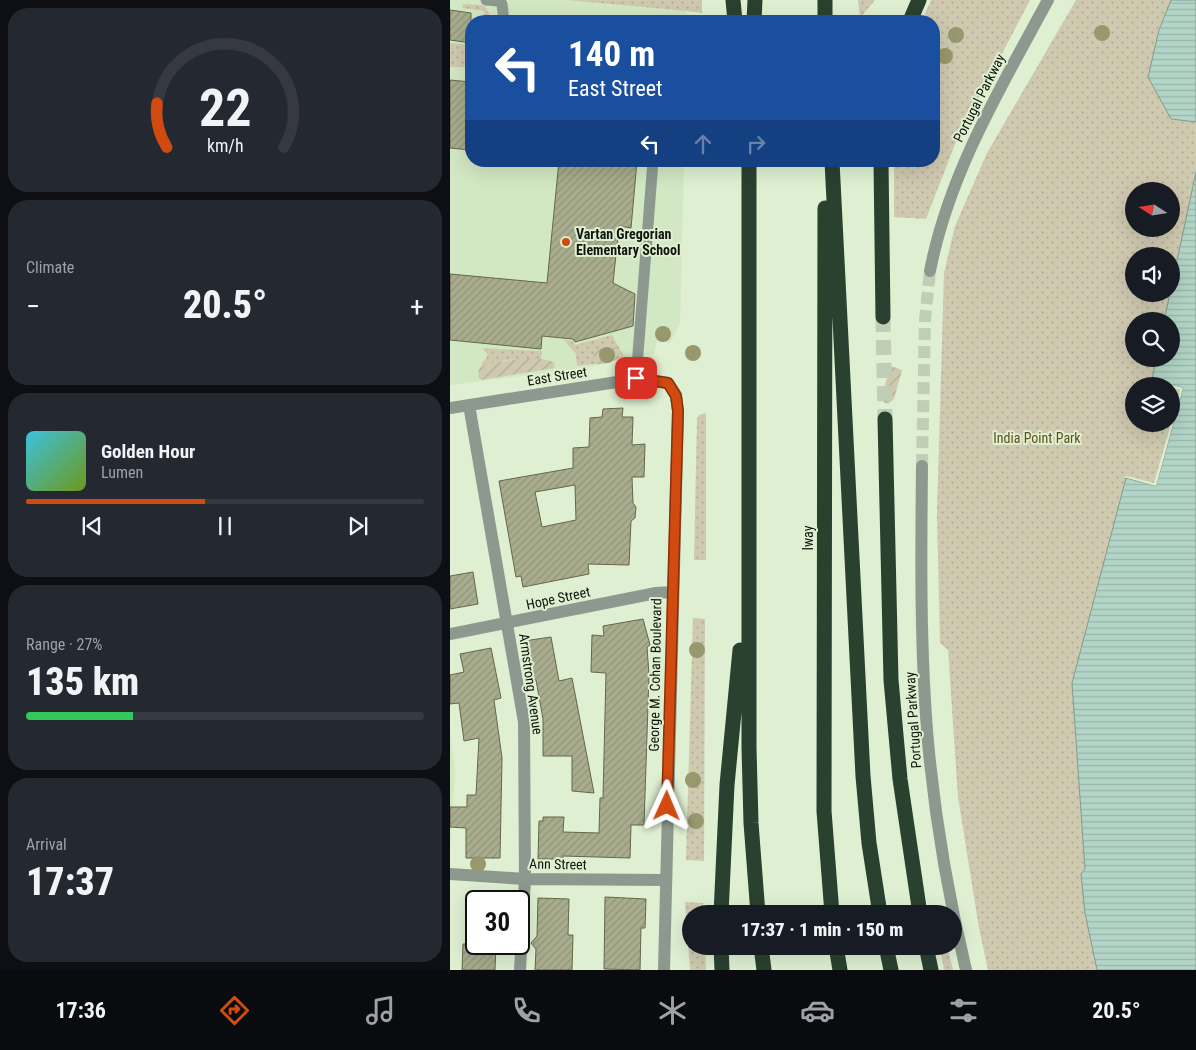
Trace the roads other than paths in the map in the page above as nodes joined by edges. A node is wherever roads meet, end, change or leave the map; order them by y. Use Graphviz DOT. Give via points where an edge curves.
graph roads {
  1 [pos="486,0"];
  2 [pos="733,0"];
  3 [pos="755,0"];
  4 [pos="825,0"];
  5 [pos="919,0"];
  6 [pos="1048,0"];
  7 [pos="503,15"];
  8 [pos="734,15"];
  9 [pos="754,15"];
  10 [pos="825,15"];
  11 [pos="913,15"];
  12 [pos="653,167"];
  13 [pos="748,167"];
  14 [pos="825,167"];
  15 [pos="832,167"];
  16 [pos="880,167"];
  17 [pos="930,271"];
  18 [pos="883,317"];
  19 [pos="636,378"];
  20 [pos="668,383"];
  21 [pos="469,405"];
  22 [pos="450,408"];
  23 [pos="885,419"];
  24 [pos="922,466"];
  25 [pos="748,561"];
  26 [pos="672,592"];
  27 [pos="508,624"];
  28 [pos="450,634"];
  29 [pos="450,874"];
  30 [pos="525,879"];
  31 [pos="665,880"];
  32 [pos="721,905"];
  33 [pos="757,905"];
  34 [pos="831,905"];
  35 [pos="879,905"];
  36 [pos="919,905"];
  37 [pos="721,955"];
  38 [pos="762,955"];
  39 [pos="838,955"];
  40 [pos="888,955"];
  41 [pos="928,955"];
  42 [pos="520,970"];
  43 [pos="664,970"];
  44 [pos="722,970"];
  45 [pos="764,970"];
  46 [pos="840,970"];
  47 [pos="891,970"];
  48 [pos="931,970"];
  49 [pos="966,970"];
  1 -- 7 [label="lane" via="502,4"];
  2 -- 8 [label="highway"];
  3 -- 9 [label="highway"];
  4 -- 10 [label="highway"];
  5 -- 11 [label="highway"];
  6 -- 17 [label="street, Portugal Parkway" via="959,172 940,226"];
  12 -- 19 [label="lane"];
  13 -- 25 [label="highway"];
  14 -- 34 [label="highway, Iway" via="824,811"];
  15 -- 35 [label="highway" via="863,776"];
  16 -- 18 [label="highway"];
  19 -- 20 [label="street, East Street"];
  19 -- 21 [label="street, East Street"];
  20 -- 26 [label="street, George M. Cohan Boulevard" via="676,396 678,411"];
  21 -- 22 [label="street, East Street"];
  21 -- 27 [label="street, Armstrong Avenue"];
  23 -- 36 [label="highway" via="891,680 900,779"];
  24 -- 49 [label="street, Portugal Parkway" via="928,741 945,862"];
  25 -- 32 [label="highway" via="727,786"];
  25 -- 33 [label="highway" via="749,776"];
  26 -- 27 [label="street, Hope Street"];
  26 -- 31 [label="street, George M. Cohan Boulevard"];
  27 -- 28 [label="street, Hope Street"];
  27 -- 30 [label="street, Armstrong Avenue" via="524,722"];
  29 -- 30 [label="street, Ann Street"];
  30 -- 31 [label="street, Ann Street"];
  30 -- 42 [label="street, Armstrong Avenue"];
  31 -- 43 [label="street, George M. Cohan Boulevard"];
  37 -- 44 [label="highway"];
  38 -- 45 [label="highway"];
  39 -- 46 [label="highway"];
  40 -- 47 [label="highway"];
  41 -- 48 [label="highway"];
}
